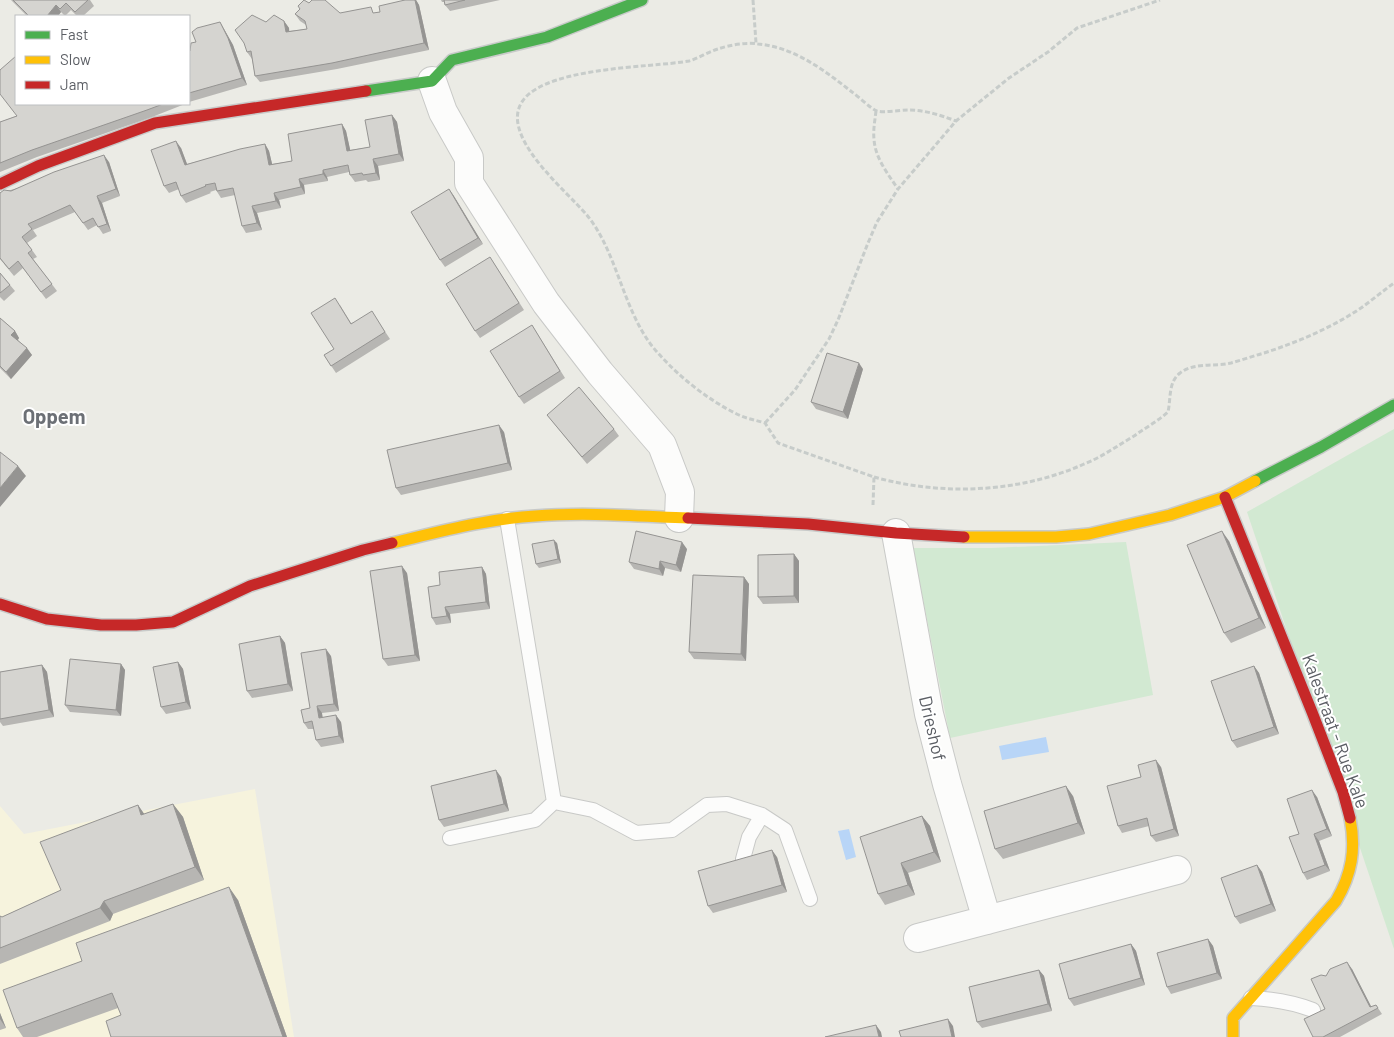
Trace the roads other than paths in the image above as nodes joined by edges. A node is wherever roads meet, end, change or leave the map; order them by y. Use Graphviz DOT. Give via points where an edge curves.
graph roads {
  1 [pos="642,0"];
  2 [pos="432,81"];
  3 [pos="0,184"];
  4 [pos="1394,405"];
  5 [pos="1225,497"];
  6 [pos="678,518"];
  7 [pos="507,519"];
  8 [pos="884,532"];
  9 [pos="0,604"];
  10 [pos="554,802"];
  11 [pos="762,816"];
  12 [pos="450,838"];
  13 [pos="743,860"];
  14 [pos="1177,870"];
  15 [pos="810,899"];
  16 [pos="987,920"];
  17 [pos="918,938"];
  18 [pos="1251,998"];
  19 [pos="1313,1010"];
  20 [pos="1233,1037"];
  1 -- 2 [label="street" via="547,37 452,60"];
  2 -- 3 [label="street" via="155,123 38,166"];
  2 -- 6 [label="street" via="443,112 469,158 469,183 546,303 662,445 680,492"];
  4 -- 5 [label="street"];
  5 -- 8 [label="street" via="1170,515 1081,535 986,538"];
  5 -- 18 [label="street, Kalestraat - Rue Kale" via="1316,722 1350,816 1354,843 1347,882 1336,901"];
  6 -- 7 [label="street" via="577,514"];
  6 -- 8 [label="street" via="808,524"];
  7 -- 9 [label="street" via="364,550 250,586 173,622 101,625 47,619"];
  7 -- 10 [label="lane"];
  8 -- 16 [label="street, Drieshof" via="946,784"];
  10 -- 11 [label="lane" via="593,810 636,833 672,830 707,805 727,804"];
  10 -- 12 [label="lane" via="535,820"];
  11 -- 13 [label="lane" via="749,837"];
  11 -- 15 [label="lane" via="785,830"];
  14 -- 16 [label="street"];
  16 -- 17 [label="street"];
  18 -- 19 [label="lane" via="1296,1003"];
  18 -- 20 [label="street, Kalestraat - Rue Kale" via="1233,1018"];
}
